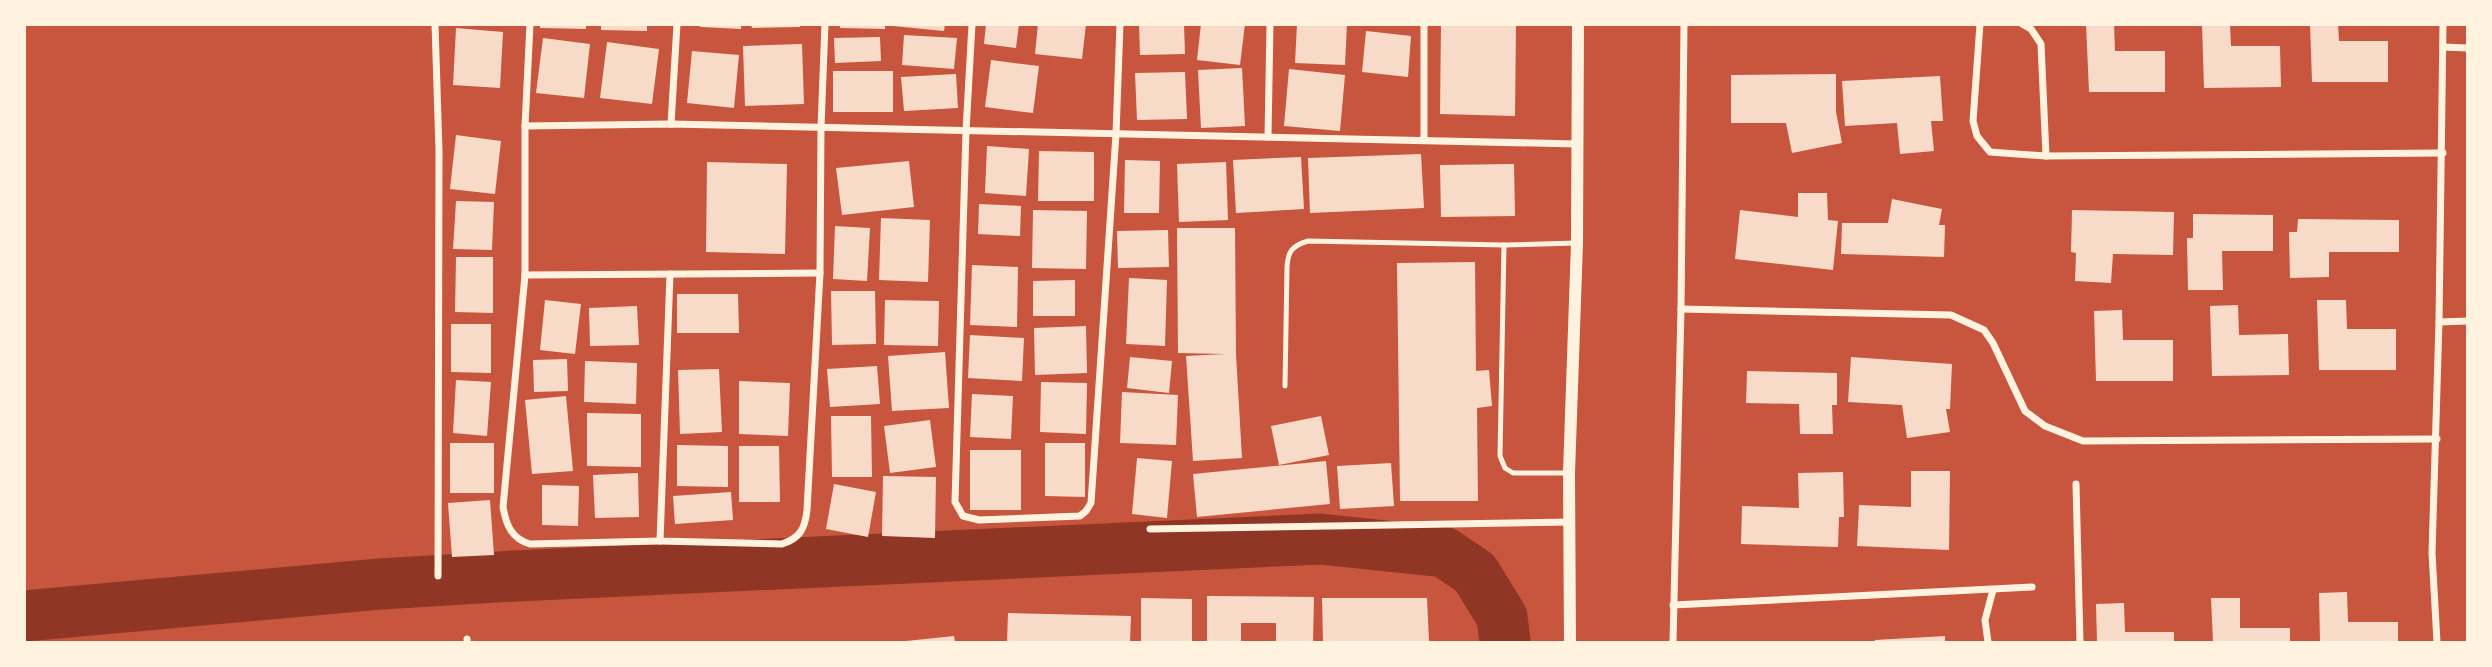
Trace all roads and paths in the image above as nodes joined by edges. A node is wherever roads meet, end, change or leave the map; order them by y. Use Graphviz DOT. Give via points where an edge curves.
graph roads {
  1 [pos="435,24"];
  2 [pos="530,24"];
  3 [pos="677,24"];
  4 [pos="825,24"];
  5 [pos="972,24"];
  6 [pos="1121,24"];
  7 [pos="1270,24"];
  8 [pos="1424,24"];
  9 [pos="1578,24"];
  10 [pos="1684,24"];
  11 [pos="1980,24"];
  12 [pos="2022,24"];
  13 [pos="2443,24"];
  14 [pos="2443,47"];
  15 [pos="2468,48"];
  16 [pos="671,124"];
  17 [pos="526,126"];
  18 [pos="821,127"];
  19 [pos="966,131"];
  20 [pos="1115,134"];
  21 [pos="1268,137"];
  22 [pos="1424,140"];
  23 [pos="1577,144"];
  24 [pos="2443,153"];
  25 [pos="2046,156"];
  26 [pos="1577,243"];
  27 [pos="1504,245"];
  28 [pos="820,273"];
  29 [pos="670,274"];
  30 [pos="525,275"];
  31 [pos="1681,309"];
  32 [pos="2468,321"];
  33 [pos="2439,322"];
  34 [pos="1285,386"];
  35 [pos="2437,439"];
  36 [pos="1569,473"];
  37 [pos="2076,484"];
  38 [pos="1570,522"];
  39 [pos="1150,529"];
  40 [pos="660,541"];
  41 [pos="438,576"];
  42 [pos="2032,587"];
  43 [pos="1993,590"];
  44 [pos="1673,605"];
  45 [pos="1570,642"];
  46 [pos="1673,642"];
  47 [pos="1988,642"];
  48 [pos="2080,642"];
  49 [pos="2437,642"];
  1 -- 41 [label="street"];
  2 -- 17 [label="street"];
  3 -- 16 [label="street"];
  4 -- 18 [label="street"];
  5 -- 19 [label="street"];
  6 -- 20 [label="street"];
  7 -- 21 [label="street"];
  8 -- 22 [label="street"];
  9 -- 23 [label="street"];
  10 -- 31 [label="street"];
  11 -- 25 [label="street" via="1973,121 1977,136 1990,152"];
  12 -- 25 [label="street" via="2041,44"];
  13 -- 14 [label="street"];
  14 -- 15 [label="street"];
  14 -- 24 [label="street"];
  16 -- 17 [label="street"];
  16 -- 18 [label="street"];
  17 -- 30 [label="street"];
  18 -- 19 [label="street"];
  18 -- 28 [label="street"];
  19 -- 20 [label="street"];
  19 -- 20 [label="street" via="955,502 962,516 978,520 1080,516 1091,503"];
  20 -- 21 [label="street"];
  21 -- 22 [label="street"];
  22 -- 23 [label="street"];
  23 -- 26 [label="street"];
  24 -- 25 [label="street"];
  24 -- 33 [label="street"];
  26 -- 27 [label="lane"];
  26 -- 36 [label="street"];
  27 -- 34 [label="lane" via="1308,241 1295,246 1288,253"];
  27 -- 36 [label="lane" via="1500,456 1513,473"];
  28 -- 29 [label="street"];
  28 -- 40 [label="street" via="802,532 782,544"];
  29 -- 30 [label="street"];
  29 -- 40 [label="street"];
  30 -- 40 [label="street" via="505,520 520,541 530,544"];
  31 -- 35 [label="street" via="1951,315 1984,330 2025,411 2045,426 2083,441"];
  31 -- 44 [label="street"];
  32 -- 33 [label="street"];
  33 -- 35 [label="street"];
  35 -- 49 [label="street" via="2432,553"];
  36 -- 38 [label="street"];
  37 -- 48 [label="street"];
  38 -- 39 [label="street"];
  38 -- 45 [label="street"];
  42 -- 43 [label="street"];
  43 -- 44 [label="street"];
  43 -- 47 [label="street" via="1985,620"];
  44 -- 46 [label="street"];
}
